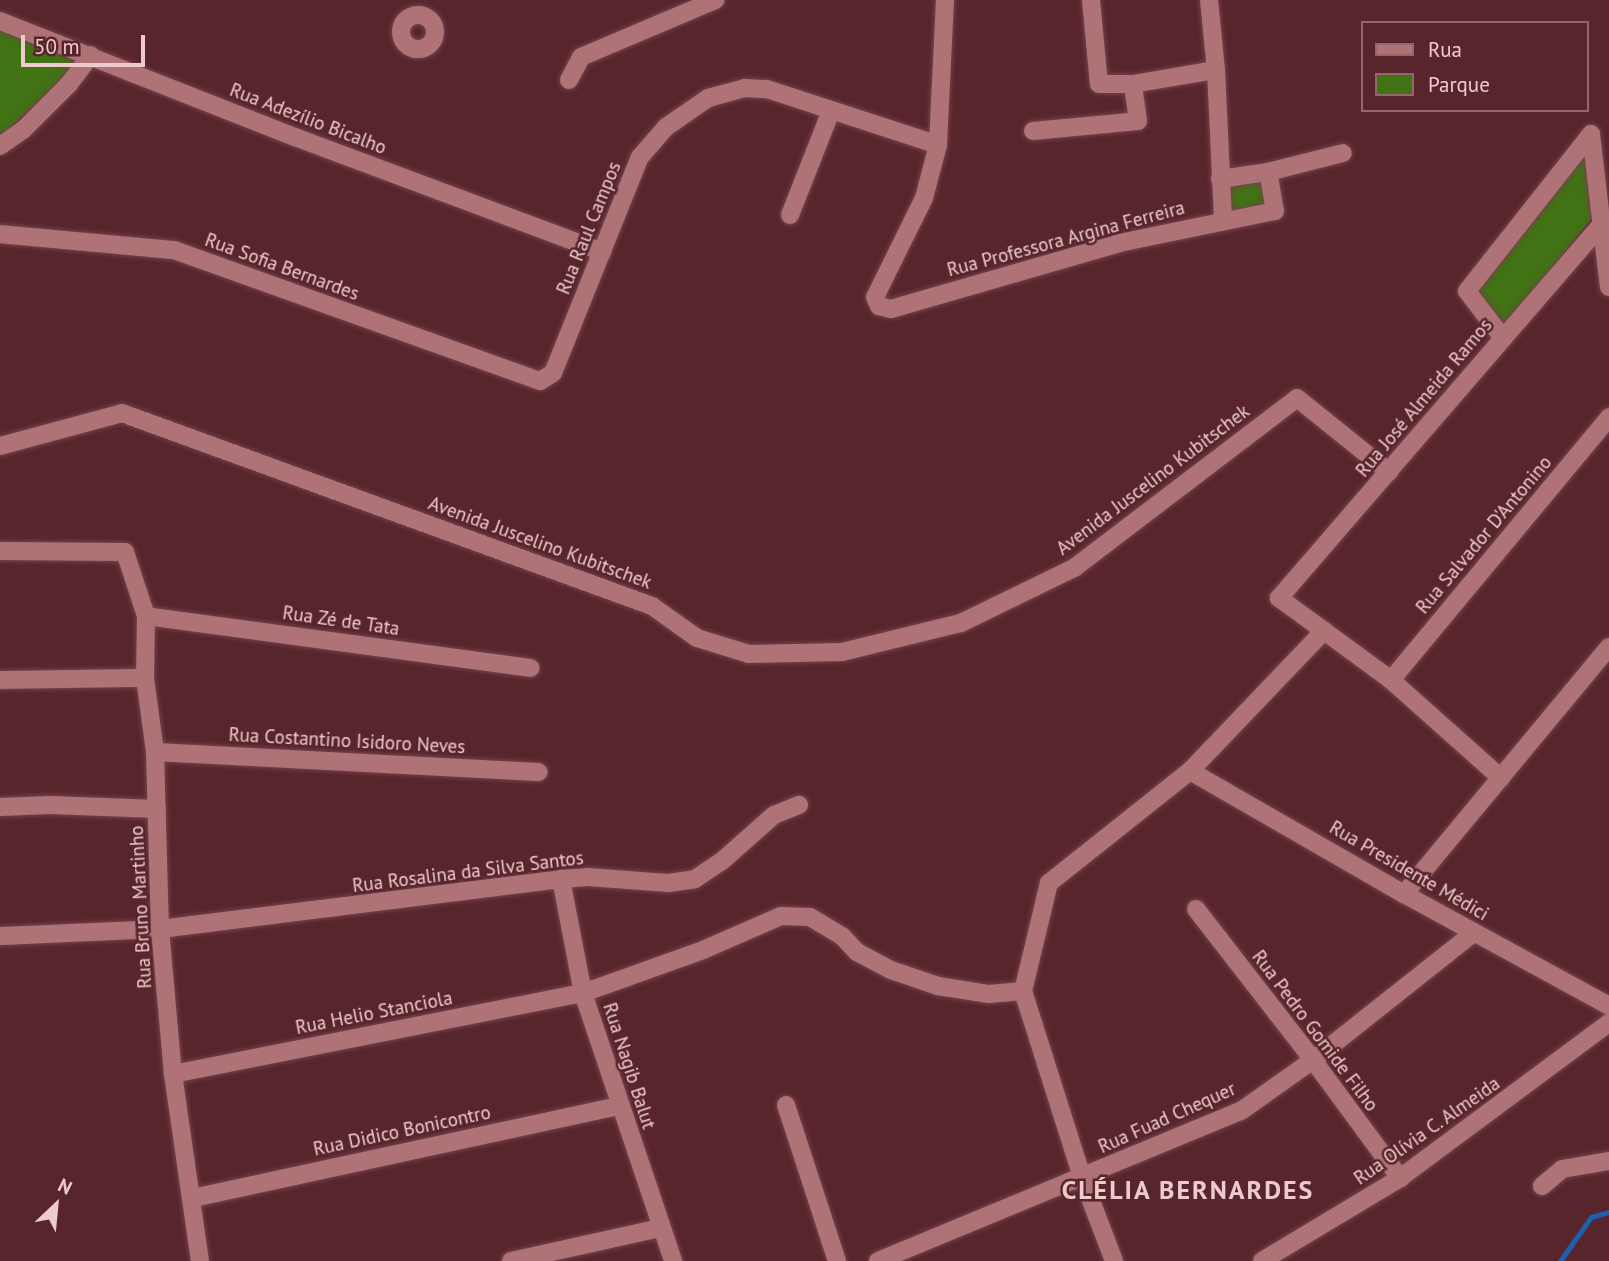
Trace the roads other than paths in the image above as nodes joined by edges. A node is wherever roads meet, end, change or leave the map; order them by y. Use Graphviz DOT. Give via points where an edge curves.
graph roads {
  1 [pos="715,0"];
  2 [pos="945,0"];
  3 [pos="1091,0"];
  4 [pos="1209,0"];
  5 [pos="0,21"];
  6 [pos="90,55"];
  7 [pos="1216,70"];
  8 [pos="569,80"];
  9 [pos="1133,84"];
  10 [pos="831,111"];
  11 [pos="1033,131"];
  12 [pos="938,145"];
  13 [pos="0,146"];
  14 [pos="1343,153"];
  15 [pos="1268,172"];
  16 [pos="1220,179"];
  17 [pos="790,215"];
  18 [pos="1223,220"];
  19 [pos="1600,226"];
  20 [pos="0,234"];
  21 [pos="602,252"];
  22 [pos="1609,287"];
  23 [pos="1503,338"];
  24 [pos="540,381"];
  25 [pos="1609,417"];
  26 [pos="0,446"];
  27 [pos="1389,472"];
  28 [pos="0,551"];
  29 [pos="146,616"];
  30 [pos="1324,631"];
  31 [pos="1609,647"];
  32 [pos="530,668"];
  33 [pos="145,678"];
  34 [pos="0,680"];
  35 [pos="1391,680"];
  36 [pos="155,752"];
  37 [pos="1190,771"];
  38 [pos="538,772"];
  39 [pos="1501,778"];
  40 [pos="799,805"];
  41 [pos="0,807"];
  42 [pos="157,809"];
  43 [pos="561,879"];
  44 [pos="1404,894"];
  45 [pos="1196,909"];
  46 [pos="160,929"];
  47 [pos="1473,933"];
  48 [pos="0,936"];
  49 [pos="1023,991"];
  50 [pos="583,993"];
  51 [pos="1609,1006"];
  52 [pos="1609,1023"];
  53 [pos="1313,1060"];
  54 [pos="173,1074"];
  55 [pos="786,1105"];
  56 [pos="619,1106"];
  57 [pos="1609,1161"];
  58 [pos="1082,1177"];
  59 [pos="1400,1178"];
  60 [pos="1542,1186"];
  61 [pos="193,1198"];
  62 [pos="660,1228"];
  63 [pos="200,1261"];
  64 [pos="511,1261"];
  65 [pos="673,1261"];
  66 [pos="837,1261"];
  67 [pos="878,1261"];
  68 [pos="1114,1261"];
  69 [pos="1262,1261"];
  1 -- 8 [label="street" via="580,57"];
  2 -- 12 [label="street"];
  3 -- 9 [label="street" via="1099,84"];
  4 -- 7 [label="street"];
  5 -- 6 [label="street, Rua Adezílio Bicalho"];
  6 -- 13 [label="street" via="69,84"];
  6 -- 21 [label="street, Rua Adezílio Bicalho"];
  7 -- 9 [label="street"];
  7 -- 16 [label="street"];
  9 -- 11 [label="street" via="1138,121"];
  10 -- 12 [label="street, Rua Raul Campos"];
  10 -- 17 [label="street"];
  10 -- 21 [label="street, Rua Raul Campos" via="767,89 745,88 708,98 666,127 640,158"];
  12 -- 18 [label="street, Rua Professora Argina Ferreira" via="924,198 875,297 879,306 891,309 1119,243"];
  14 -- 15 [label="street"];
  15 -- 16 [label="street"];
  15 -- 18 [label="street, Rua Professora Argina Ferreira" via="1275,211"];
  16 -- 18 [label="street"];
  19 -- 22 [label="street"];
  19 -- 23 [label="street, Rua José Almeida Ramos"];
  19 -- 23 [label="street" via="1591,134 1468,291"];
  20 -- 24 [label="street, Rua Sofia Bernardes" via="174,250"];
  21 -- 24 [label="street, Rua Raul Campos" via="553,373"];
  23 -- 27 [label="street, Rua José Almeida Ramos"];
  25 -- 35 [label="street, Rua Salvador D'Antonino"];
  26 -- 27 [label="street, Avenida Juscelino Kubitschek" via="122,413 652,606 697,638 749,654 842,652 961,623 1074,568 1297,398"];
  27 -- 30 [label="street, Rua José Almeida Ramos" via="1279,598"];
  28 -- 29 [label="street, Rua Bruno Martinho" via="125,552"];
  29 -- 32 [label="street, Rua Zé de Tata"];
  29 -- 33 [label="street, Rua Bruno Martinho"];
  30 -- 35 [label="street"];
  30 -- 37 [label="street"];
  31 -- 39 [label="street"];
  33 -- 34 [label="street"];
  33 -- 36 [label="street, Rua Bruno Martinho"];
  35 -- 39 [label="street"];
  36 -- 38 [label="street, Rua Costantino Isidoro Neves"];
  36 -- 42 [label="street, Rua Bruno Martinho"];
  37 -- 44 [label="street, Rua Presidente Médici"];
  37 -- 49 [label="street" via="1049,883"];
  39 -- 44 [label="street"];
  40 -- 43 [label="street, Rua Rosalina da Silva Santos" via="774,816 695,879 668,883"];
  41 -- 42 [label="street"];
  42 -- 46 [label="street, Rua Bruno Martinho"];
  43 -- 46 [label="street, Rua Rosalina da Silva Santos"];
  43 -- 50 [label="street, Rua Nagib Balut"];
  44 -- 47 [label="street, Rua Presidente Médici"];
  45 -- 53 [label="street, Rua Pedro Gomide Filho"];
  46 -- 48 [label="street, Rua Rosalina da Silva Santos"];
  46 -- 54 [label="street, Rua Bruno Martinho"];
  47 -- 51 [label="street, Rua Presidente Médici"];
  47 -- 53 [label="street, Rua Fuad Chequer"];
  49 -- 50 [label="street, Rua Helio Stanciola" via="989,994 938,986 857,952 842,936 810,917 781,916"];
  49 -- 58 [label="street"];
  50 -- 54 [label="street, Rua Helio Stanciola"];
  50 -- 56 [label="street, Rua Nagib Balut"];
  52 -- 59 [label="street, Rua Olívia C. Almeida"];
  53 -- 58 [label="street, Rua Fuad Chequer" via="1241,1111"];
  53 -- 59 [label="street, Rua Pedro Gomide Filho"];
  54 -- 61 [label="street, Rua Bruno Martinho"];
  55 -- 66 [label="street"];
  56 -- 61 [label="street, Rua Didico Bonicontro"];
  56 -- 62 [label="street, Rua Nagib Balut"];
  57 -- 60 [label="street" via="1562,1169"];
  58 -- 67 [label="street, Rua Fuad Chequer"];
  58 -- 68 [label="street"];
  59 -- 69 [label="street, Rua Olívia C. Almeida"];
  61 -- 63 [label="street, Rua Bruno Martinho"];
  62 -- 64 [label="street"];
  62 -- 65 [label="street, Rua Nagib Balut"];
}
